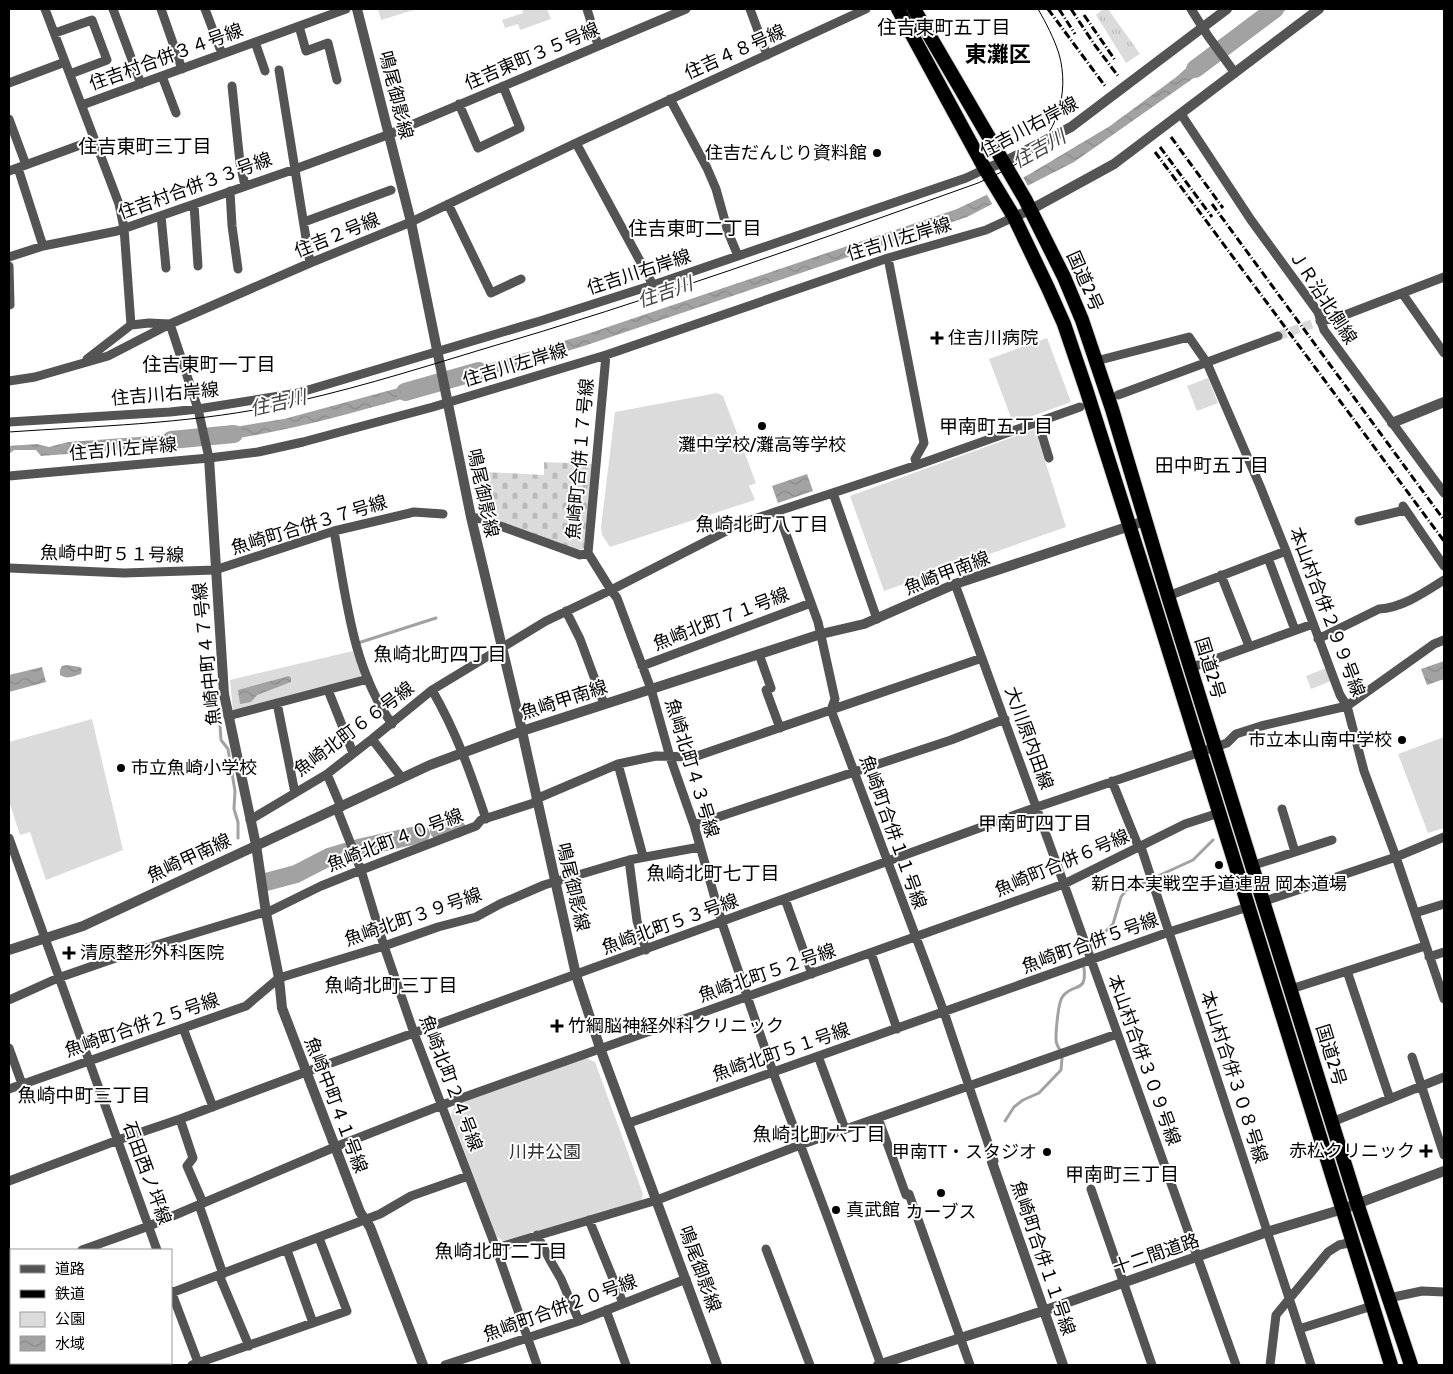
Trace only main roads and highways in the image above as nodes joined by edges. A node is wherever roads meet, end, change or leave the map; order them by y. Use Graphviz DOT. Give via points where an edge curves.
graph roads {
  1 [pos="898,9"];
  2 [pos="914,9"];
  3 [pos="1391,1365"];
  4 [pos="1411,1365"];
  1 -- 3 [label="highway, 国道2号" via="1011,212 1064,324"];
  2 -- 4 [label="highway, 国道2号" via="1028,204 1082,320 1262,902"];
}
